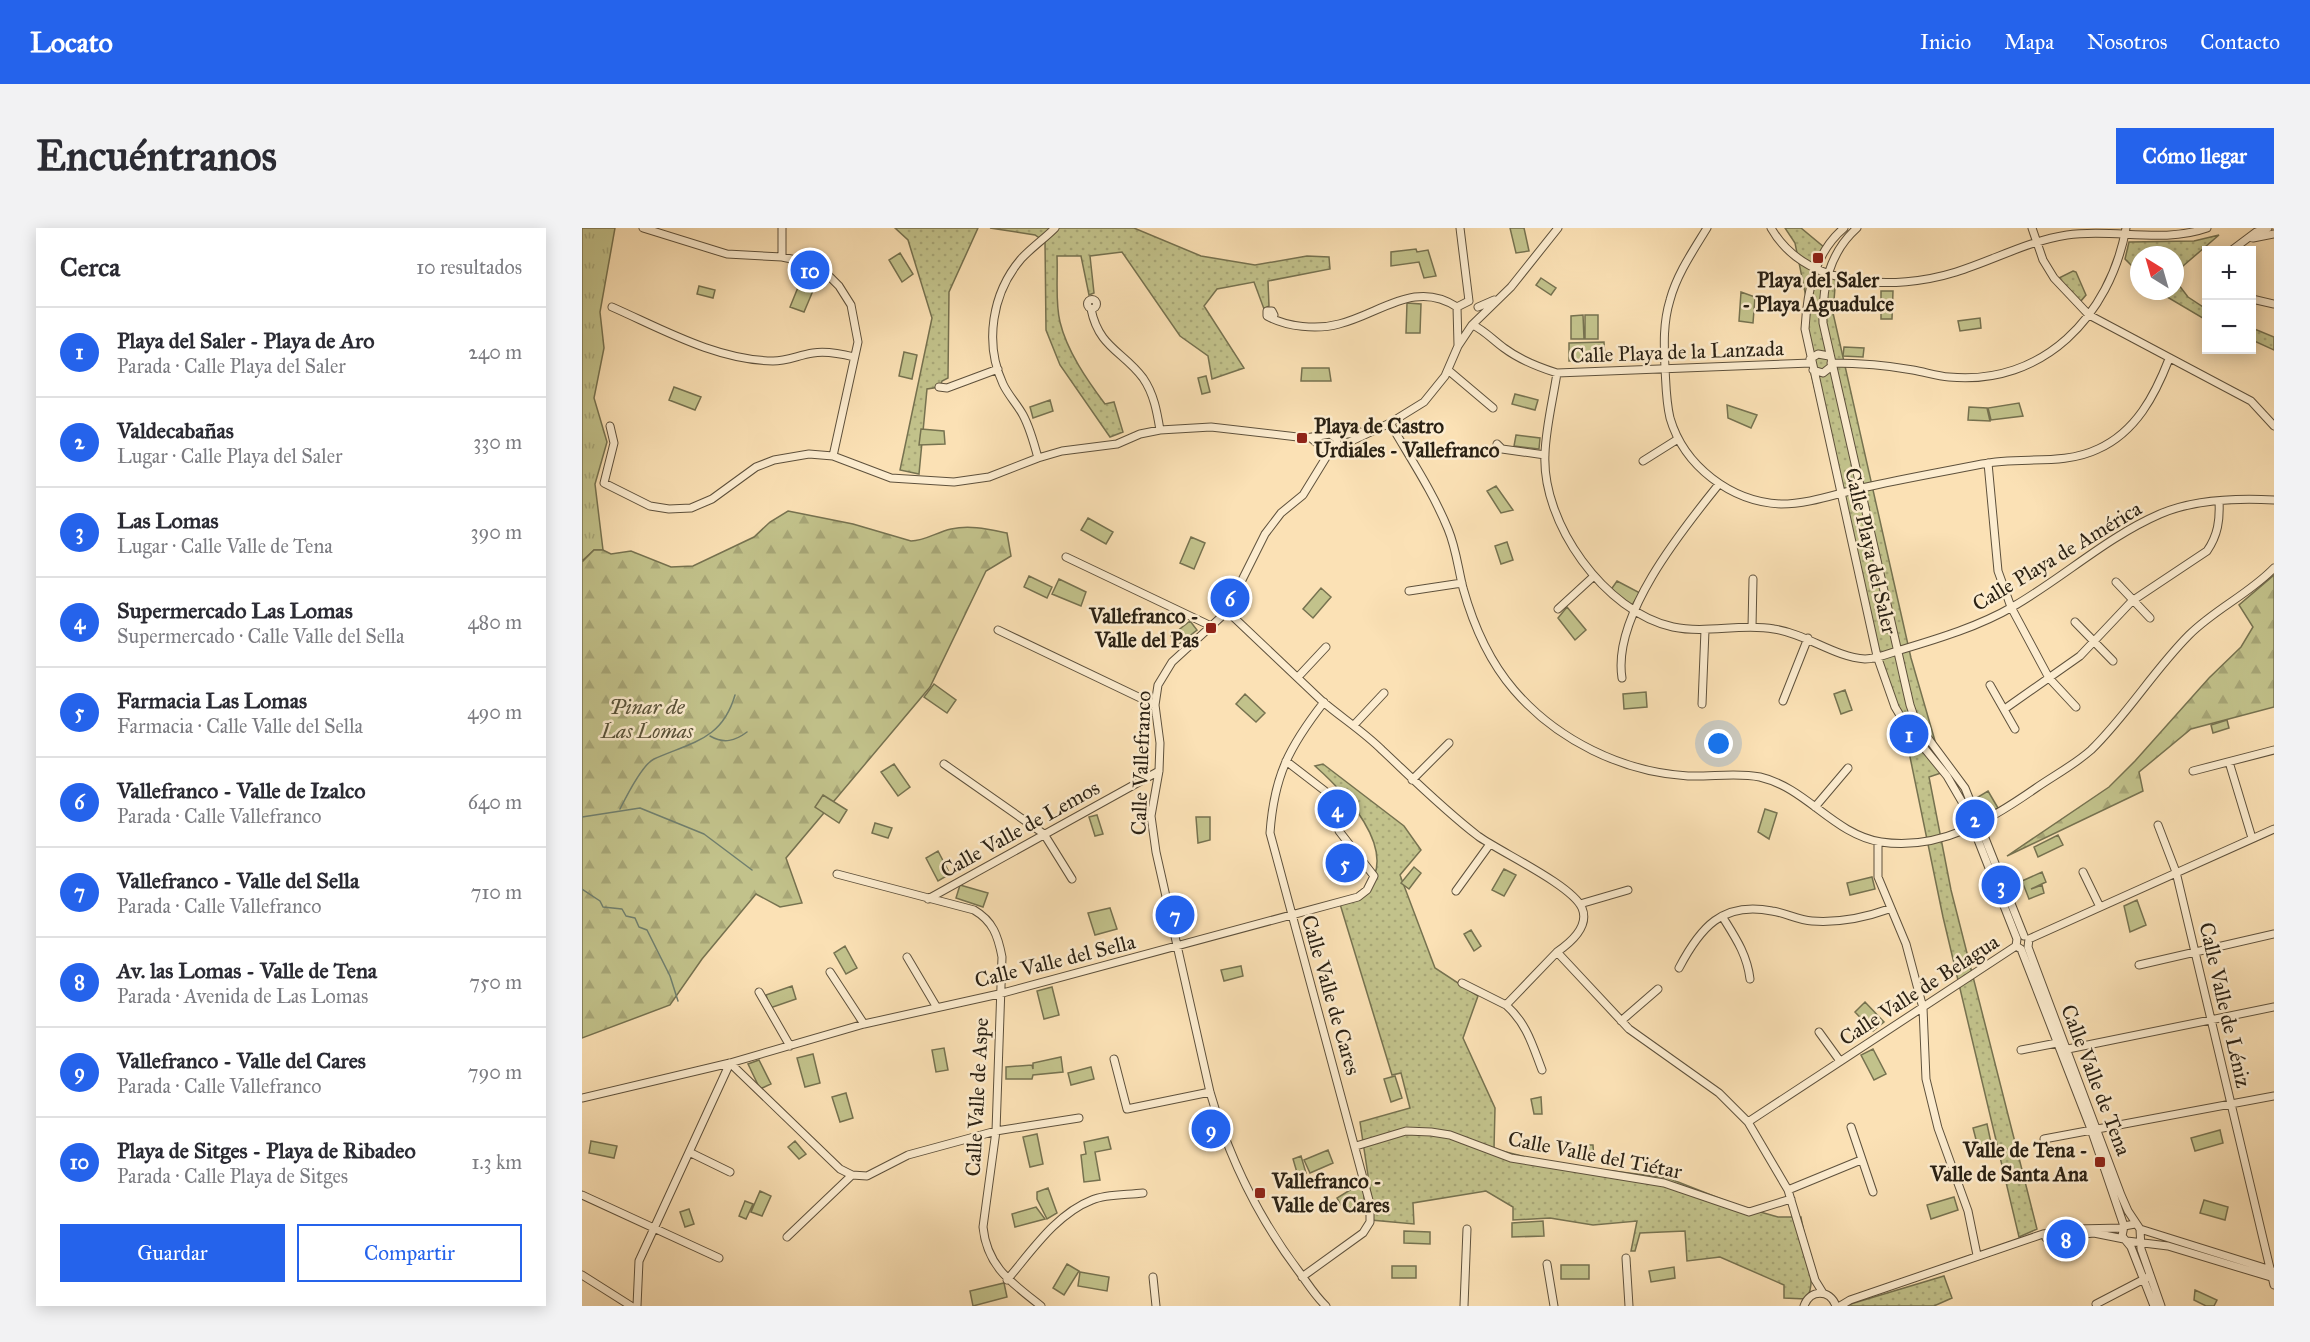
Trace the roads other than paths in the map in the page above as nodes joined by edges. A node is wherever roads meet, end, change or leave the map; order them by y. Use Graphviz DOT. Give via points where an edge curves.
graph roads {
  1 [pos="643,228"];
  2 [pos="782,228"];
  3 [pos="1055,228"];
  4 [pos="1460,228"];
  5 [pos="1558,228"];
  6 [pos="1707,228"];
  7 [pos="1771,228"];
  8 [pos="1844,228"];
  9 [pos="1857,228"];
  10 [pos="2032,228"];
  11 [pos="2207,228"];
  12 [pos="2268,228"];
  13 [pos="2079,231"];
  14 [pos="2125,231"];
  15 [pos="2274,234"];
  16 [pos="2035,240"];
  17 [pos="2238,246"];
  18 [pos="2240,246"];
  19 [pos="782,256"];
  20 [pos="1815,270"];
  21 [pos="1827,274"];
  22 [pos="1501,296"];
  23 [pos="2256,300"];
  24 [pos="1469,301"];
  25 [pos="2274,304"];
  26 [pos="612,307"];
  27 [pos="1457,307"];
  28 [pos="1478,307"];
  29 [pos="1091,309"];
  30 [pos="2089,315"];
  31 [pos="1272,318"];
  32 [pos="1458,322"];
  33 [pos="1476,322"];
  34 [pos="1458,346"];
  35 [pos="854,357"];
  36 [pos="2169,359"];
  37 [pos="1831,362"];
  38 [pos="1811,364"];
  39 [pos="998,369"];
  40 [pos="1448,370"];
  41 [pos="1665,370"];
  42 [pos="1557,373"];
  43 [pos="939,387"];
  44 [pos="1493,408"];
  45 [pos="1390,423"];
  46 [pos="610,426"];
  47 [pos="2274,426"];
  48 [pos="1160,430"];
  49 [pos="1374,430"];
  50 [pos="1323,436"];
  51 [pos="1335,436"];
  52 [pos="1311,438"];
  53 [pos="1678,439"];
  54 [pos="1497,444"];
  55 [pos="1328,448"];
  56 [pos="1545,455"];
  57 [pos="833,456"];
  58 [pos="1038,458"];
  59 [pos="1642,461"];
  60 [pos="1988,463"];
  61 [pos="1719,484"];
  62 [pos="1859,489"];
  63 [pos="1841,494"];
  64 [pos="2274,500"];
  65 [pos="2220,501"];
  66 [pos="1066,557"];
  67 [pos="2274,568"];
  68 [pos="1594,576"];
  69 [pos="1753,579"];
  70 [pos="2116,582"];
  71 [pos="1462,583"];
  72 [pos="1409,591"];
  73 [pos="2132,601"];
  74 [pos="2012,607"];
  75 [pos="1558,609"];
  76 [pos="1226,610"];
  77 [pos="1634,612"];
  78 [pos="2150,618"];
  79 [pos="2075,622"];
  80 [pos="1212,626"];
  81 [pos="1752,627"];
  82 [pos="998,630"];
  83 [pos="1705,630"];
  84 [pos="1808,638"];
  85 [pos="2095,642"];
  86 [pos="1326,647"];
  87 [pos="1896,651"];
  88 [pos="1877,656"];
  89 [pos="2113,661"];
  90 [pos="1298,677"];
  91 [pos="1622,678"];
  92 [pos="2049,678"];
  93 [pos="1990,685"];
  94 [pos="1384,693"];
  95 [pos="1783,701"];
  96 [pos="1324,702"];
  97 [pos="1702,704"];
  98 [pos="1155,705"];
  99 [pos="2076,707"];
  100 [pos="2006,708"];
  101 [pos="1354,725"];
  102 [pos="2015,729"];
  103 [pos="1449,743"];
  104 [pos="2274,750"];
  105 [pos="1286,761"];
  106 [pos="2229,762"];
  107 [pos="944,764"];
  108 [pos="1848,768"];
  109 [pos="1159,771"];
  110 [pos="2193,771"];
  111 [pos="1412,780"];
  112 [pos="1815,807"];
  113 [pos="2157,825"];
  114 [pos="1977,826"];
  115 [pos="2274,829"];
  116 [pos="1044,834"];
  117 [pos="2252,838"];
  118 [pos="1878,842"];
  119 [pos="1490,844"];
  120 [pos="1992,864"];
  121 [pos="2083,872"];
  122 [pos="2176,872"];
  123 [pos="837,873"];
  124 [pos="1072,879"];
  125 [pos="1628,890"];
  126 [pos="1456,891"];
  127 [pos="928,899"];
  128 [pos="1580,904"];
  129 [pos="2100,907"];
  130 [pos="1889,909"];
  131 [pos="1291,915"];
  132 [pos="1722,916"];
  133 [pos="2274,934"];
  134 [pos="2022,943"];
  135 [pos="1176,948"];
  136 [pos="1557,952"];
  137 [pos="2196,952"];
  138 [pos="907,957"];
  139 [pos="2139,965"];
  140 [pos="1678,968"];
  141 [pos="830,972"];
  142 [pos="1750,979"];
  143 [pos="1462,983"];
  144 [pos="1658,989"];
  145 [pos="759,992"];
  146 [pos="999,994"];
  147 [pos="1506,1005"];
  148 [pos="936,1006"];
  149 [pos="2274,1007"];
  150 [pos="1923,1008"];
  151 [pos="2211,1020"];
  152 [pos="1621,1021"];
  153 [pos="864,1024"];
  154 [pos="1819,1032"];
  155 [pos="2057,1043"];
  156 [pos="790,1046"];
  157 [pos="2068,1049"];
  158 [pos="2021,1050"];
  159 [pos="1114,1059"];
  160 [pos="1840,1061"];
  161 [pos="730,1063"];
  162 [pos="1542,1070"];
  163 [pos="1210,1092"];
  164 [pos="2274,1096"];
  165 [pos="582,1098"];
  166 [pos="2231,1104"];
  167 [pos="1079,1118"];
  168 [pos="1748,1122"];
  169 [pos="1851,1127"];
  170 [pos="2094,1129"];
  171 [pos="996,1131"];
  172 [pos="2044,1139"];
  173 [pos="1356,1146"];
  174 [pos="689,1152"];
  175 [pos="1861,1160"];
  176 [pos="730,1172"];
  177 [pos="852,1175"];
  178 [pos="1788,1190"];
  179 [pos="1873,1192"];
  180 [pos="1143,1193"];
  181 [pos="582,1195"];
  182 [pos="1791,1199"];
  183 [pos="2122,1218"];
  184 [pos="2124,1227"];
  185 [pos="2114,1228"];
  186 [pos="651,1229"];
  187 [pos="1467,1229"];
  188 [pos="2139,1234"];
  189 [pos="787,1237"];
  190 [pos="2031,1239"];
  191 [pos="2125,1240"];
  192 [pos="1977,1256"];
  193 [pos="719,1258"];
  194 [pos="1626,1258"];
  195 [pos="1547,1264"];
  196 [pos="582,1275"];
  197 [pos="2273,1276"];
  198 [pos="1152,1277"];
  199 [pos="1302,1277"];
  200 [pos="2148,1277"];
  201 [pos="1007,1280"];
  202 [pos="1815,1280"];
  203 [pos="1822,1293"];
  204 [pos="1811,1296"];
  205 [pos="1323,1304"];
  206 [pos="1836,1304"];
  207 [pos="2096,1304"];
  208 [pos="1802,1305"];
  209 [pos="631,1306"];
  210 [pos="636,1306"];
  211 [pos="1041,1306"];
  212 [pos="1156,1306"];
  213 [pos="1464,1306"];
  214 [pos="1554,1306"];
  215 [pos="1629,1306"];
  216 [pos="2154,1306"];
  217 [pos="2161,1306"];
  1 -- 19 [label="street" via="727,254"];
  2 -- 19 [label="street"];
  3 -- 39 [label="street" via="1021,260 1000,292 992,344"];
  4 -- 24 [label="street"];
  5 -- 22 [label="street"];
  6 -- 41 [label="street" via="1685,263 1669,302"];
  7 -- 20 [label="street" via="1790,253"];
  8 -- 20 [label="street, Calle Playa del Saler"];
  9 -- 21 [label="street, Calle Playa del Saler" via="1846,238"];
  10 -- 16 [label="street"];
  11 -- 14 [label="street" via="2168,234"];
  12 -- 17 [label="street"];
  13 -- 14 [label="street"];
  13 -- 16 [label="street"];
  14 -- 30 [label="street" via="2113,276"];
  15 -- 18 [label="street" via="2258,236"];
  16 -- 21 [label="street" via="1953,273 1918,279 1872,282"];
  16 -- 30 [label="street" via="2054,278"];
  19 -- 35 [label="street" via="806,262 825,272 839,286 851,305 856,324 858,342"];
  20 -- 21 [label="street"];
  20 -- 38 [label="street, Calle Playa del Saler" via="1807,297 1805,329"];
  21 -- 37 [label="street, Calle Playa del Saler" via="1822,313"];
  22 -- 28 [label="street"];
  22 -- 33 [label="street"];
  23 -- 25 [label="street"];
  24 -- 27 [label="street"];
  24 -- 28 [label="street"];
  26 -- 35 [label="street" via="743,358 773,361 814,352"];
  27 -- 31 [label="street" via="1447,300 1404,298 1339,324 1308,326"];
  27 -- 32 [label="street"];
  28 -- 33 [label="street"];
  29 -- 48 [label="street" via="1101,336 1150,388"];
  30 -- 36 [label="street"];
  30 -- 37 [label="street" via="2047,356 2009,372 1948,377 1889,366"];
  32 -- 33 [label="street, Calle Playa de la Lanzada"];
  32 -- 34 [label="street"];
  33 -- 34 [label="street"];
  33 -- 42 [label="street, Calle Playa de la Lanzada" via="1502,347"];
  34 -- 40 [label="street"];
  35 -- 57 [label="street"];
  36 -- 47 [label="street" via="2251,401"];
  36 -- 60 [label="street" via="2142,414 2099,449 2070,459"];
  37 -- 38 [label="street" via="1818,354"];
  37 -- 38 [label="street" via="1823,373"];
  37 -- 62 [label="street, Calle Playa del Saler"];
  38 -- 41 [label="street, Calle Playa de la Lanzada"];
  38 -- 63 [label="street, Calle Playa del Saler"];
  39 -- 43 [label="street" via="947,388"];
  39 -- 58 [label="street" via="1024,416"];
  40 -- 44 [label="street"];
  40 -- 45 [label="street" via="1424,402"];
  41 -- 42 [label="street, Calle Playa de la Lanzada"];
  41 -- 53 [label="street" via="1666,398"];
  42 -- 56 [label="street"];
  45 -- 49 [label="street"];
  45 -- 71 [label="street" via="1449,531"];
  46 -- 57 [label="street" via="614,443 604,483 650,506 669,509 691,508 712,499 756,467 774,460 809,454"];
  48 -- 52 [label="street" via="1211,427"];
  48 -- 58 [label="street" via="1111,445"];
  49 -- 51 [label="street"];
  49 -- 55 [label="street"];
  50 -- 51 [label="street"];
  50 -- 52 [label="street"];
  50 -- 55 [label="street"];
  51 -- 55 [label="street"];
  52 -- 55 [label="street"];
  53 -- 59 [label="street"];
  53 -- 61 [label="street" via="1693,460"];
  54 -- 56 [label="street"];
  55 -- 76 [label="street, Calle Vallefranco" via="1302,495 1265,534"];
  56 -- 68 [label="street" via="1551,498 1560,525 1577,557"];
  57 -- 58 [label="street" via="891,478 924,482 989,477"];
  60 -- 62 [label="street"];
  60 -- 74 [label="street" via="1998,571"];
  61 -- 63 [label="street" via="1740,495 1781,504"];
  61 -- 77 [label="street" via="1678,536"];
  62 -- 63 [label="street"];
  62 -- 87 [label="street, Calle Playa del Saler"];
  63 -- 88 [label="street, Calle Playa del Saler"];
  64 -- 65 [label="street, Calle Playa de América"];
  65 -- 73 [label="street" via="2219,525 2207,551"];
  65 -- 74 [label="street, Calle Playa de América" via="2162,513 2125,531"];
  66 -- 80 [label="street"];
  67 -- 114 [label="street" via="2256,586 2194,630 2089,751 2020,801"];
  68 -- 75 [label="street"];
  68 -- 77 [label="street"];
  69 -- 81 [label="street"];
  70 -- 73 [label="street"];
  71 -- 72 [label="street"];
  71 -- 112 [label="street" via="1480,636 1499,671 1562,734 1603,756 1656,772 1761,777 1793,790"];
  73 -- 78 [label="street"];
  73 -- 85 [label="street"];
  74 -- 87 [label="street, Calle Playa de América" via="1950,635"];
  74 -- 92 [label="street"];
  76 -- 80 [label="street, Calle Vallefranco"];
  76 -- 90 [label="street"];
  77 -- 83 [label="street, Calle Playa de América" via="1674,627"];
  77 -- 91 [label="street" via="1622,642"];
  79 -- 85 [label="street"];
  80 -- 98 [label="street, Calle Vallefranco" via="1172,662 1158,685"];
  81 -- 83 [label="street, Calle Playa de América"];
  81 -- 84 [label="street, Calle Playa de América"];
  82 -- 98 [label="street"];
  83 -- 97 [label="street"];
  84 -- 88 [label="street, Calle Playa de América" via="1845,656"];
  84 -- 95 [label="street"];
  85 -- 89 [label="street"];
  85 -- 92 [label="street"];
  86 -- 90 [label="street"];
  87 -- 88 [label="street, Calle Playa de América"];
  87 -- 114 [label="street, Calle Playa del Saler" via="1916,722 1965,788"];
  88 -- 114 [label="street, Calle Playa del Saler" via="1895,708 1947,776"];
  90 -- 96 [label="street"];
  92 -- 99 [label="street"];
  92 -- 100 [label="street"];
  93 -- 100 [label="street"];
  94 -- 101 [label="street"];
  96 -- 101 [label="street"];
  96 -- 105 [label="street, Calle Valle de Cares" via="1303,729"];
  98 -- 109 [label="street, Calle Vallefranco"];
  100 -- 102 [label="street"];
  101 -- 111 [label="street"];
  103 -- 111 [label="street"];
  104 -- 106 [label="street"];
  105 -- 131 [label="street, Calle Valle de Cares" via="1277,779 1270,833"];
  105 -- 131 [label="street, Calle Valle del Sella" via="1325,791 1338,811 1339,831 1374,876 1358,897"];
  106 -- 110 [label="street"];
  106 -- 117 [label="street"];
  107 -- 116 [label="street"];
  108 -- 112 [label="street"];
  109 -- 116 [label="street, Calle Valle de Lemos"];
  109 -- 135 [label="street, Calle Vallefranco" via="1151,816"];
  111 -- 119 [label="street"];
  112 -- 118 [label="street" via="1847,830"];
  113 -- 122 [label="street"];
  114 -- 118 [label="street" via="1923,842"];
  114 -- 120 [label="street, Calle Playa del Saler"];
  115 -- 117 [label="street, Calle Valle de Belagua"];
  116 -- 124 [label="street"];
  116 -- 127 [label="street, Calle Valle de Lemos"];
  117 -- 122 [label="street, Calle Valle de Belagua"];
  118 -- 130 [label="street" via="1878,877"];
  119 -- 126 [label="street"];
  119 -- 128 [label="street"];
  120 -- 134 [label="street, Calle Valle de Tena"];
  121 -- 129 [label="street"];
  122 -- 129 [label="street, Calle Valle de Belagua"];
  122 -- 137 [label="street, Calle Valle de Léniz"];
  123 -- 127 [label="street, Calle Valle de Aspe"];
  125 -- 128 [label="street"];
  127 -- 146 [label="street, Calle Valle de Aspe" via="974,910 992,925 1002,957"];
  128 -- 136 [label="street" via="1584,912 1581,928 1572,942"];
  129 -- 134 [label="street, Calle Valle de Belagua"];
  130 -- 132 [label="street" via="1845,921 1811,921 1756,909"];
  130 -- 150 [label="street" via="1906,944"];
  131 -- 135 [label="street, Calle Valle del Sella"];
  131 -- 173 [label="street, Calle Valle de Cares"];
  132 -- 140 [label="street" via="1702,931"];
  132 -- 142 [label="street" via="1745,955"];
  133 -- 137 [label="street"];
  134 -- 150 [label="street, Calle Valle de Belagua"];
  134 -- 155 [label="street, Calle Valle de Tena"];
  134 -- 157 [label="street, Calle Valle de Tena"];
  135 -- 146 [label="street, Calle Valle del Sella"];
  135 -- 163 [label="street, Calle Vallefranco"];
  136 -- 147 [label="street"];
  136 -- 152 [label="street"];
  137 -- 139 [label="street"];
  137 -- 151 [label="street, Calle Valle de Léniz"];
  138 -- 148 [label="street"];
  141 -- 153 [label="street"];
  143 -- 147 [label="street"];
  144 -- 152 [label="street"];
  145 -- 156 [label="street"];
  146 -- 148 [label="street, Calle Valle del Sella"];
  146 -- 171 [label="street, Calle Valle de Aspe"];
  147 -- 162 [label="street" via="1529,1032"];
  148 -- 153 [label="street, Calle Valle del Sella"];
  149 -- 151 [label="street"];
  150 -- 160 [label="street, Calle Valle de Belagua"];
  150 -- 192 [label="street" via="1926,1079 1938,1128 1968,1211"];
  151 -- 157 [label="street"];
  151 -- 166 [label="street, Calle Valle de Léniz"];
  152 -- 168 [label="street" via="1647,1044 1719,1093"];
  153 -- 156 [label="street, Calle Valle del Sella"];
  154 -- 160 [label="street, Calle Valle de Belagua"];
  155 -- 157 [label="street"];
  155 -- 158 [label="street"];
  155 -- 170 [label="street, Calle Valle de Tena"];
  156 -- 161 [label="street, Calle Valle del Sella"];
  157 -- 170 [label="street, Calle Valle de Tena"];
  159 -- 163 [label="street" via="1127,1109"];
  160 -- 168 [label="street, Calle Valle de Belagua"];
  161 -- 165 [label="street, Calle Valle del Sella"];
  161 -- 174 [label="street"];
  161 -- 177 [label="street" via="840,1169"];
  163 -- 199 [label="street, Calle Vallefranco" via="1220,1126 1259,1214"];
  164 -- 166 [label="street"];
  166 -- 170 [label="street"];
  166 -- 197 [label="street, Calle Valle de Léniz"];
  167 -- 171 [label="street"];
  168 -- 178 [label="street"];
  169 -- 175 [label="street"];
  170 -- 172 [label="street"];
  170 -- 183 [label="street, Calle Valle de Tena"];
  170 -- 188 [label="street, Calle Valle de Tena"];
  171 -- 177 [label="street" via="908,1155 867,1176"];
  171 -- 201 [label="street, Calle Valle de Aspe" via="983,1227 990,1258"];
  173 -- 182 [label="street, Calle Valle del Tiétar" via="1406,1131 1431,1132 1511,1158 1664,1183 1749,1212"];
  173 -- 199 [label="street, Calle Valle de Cares" via="1370,1204 1370,1222 1347,1246"];
  174 -- 176 [label="street"];
  174 -- 186 [label="street"];
  175 -- 178 [label="street"];
  175 -- 179 [label="street"];
  177 -- 189 [label="street"];
  178 -- 182 [label="street"];
  180 -- 201 [label="street" via="1094,1199 1079,1206 1048,1233"];
  181 -- 186 [label="street"];
  182 -- 202 [label="street"];
  183 -- 184 [label="street, Calle Valle de Tena"];
  183 -- 185 [label="street"];
  184 -- 185 [label="street"];
  184 -- 188 [label="street"];
  184 -- 191 [label="street, Calle Valle de Tena"];
  185 -- 190 [label="street" via="2060,1231"];
  186 -- 193 [label="street"];
  186 -- 210 [label="street" via="639,1261"];
  187 -- 213 [label="street"];
  188 -- 191 [label="street"];
  188 -- 197 [label="street"];
  188 -- 197 [label="street"];
  188 -- 200 [label="street, Calle Valle de Tena"];
  190 -- 191 [label="street" via="2094,1233"];
  190 -- 192 [label="street"];
  191 -- 200 [label="street, Calle Valle de Tena"];
  192 -- 206 [label="street"];
  194 -- 215 [label="street"];
  195 -- 214 [label="street"];
  196 -- 209 [label="street"];
  198 -- 212 [label="street"];
  199 -- 205 [label="street, Calle Vallefranco"];
  200 -- 207 [label="street"];
  200 -- 216 [label="street, Calle Valle de Tena"];
  200 -- 217 [label="street, Calle Valle de Tena"];
  201 -- 211 [label="street, Calle Valle de Aspe"];
  202 -- 203 [label="street"];
  202 -- 204 [label="street"];
  203 -- 204 [label="street"];
  203 -- 206 [label="street"];
  204 -- 208 [label="street"];
}
